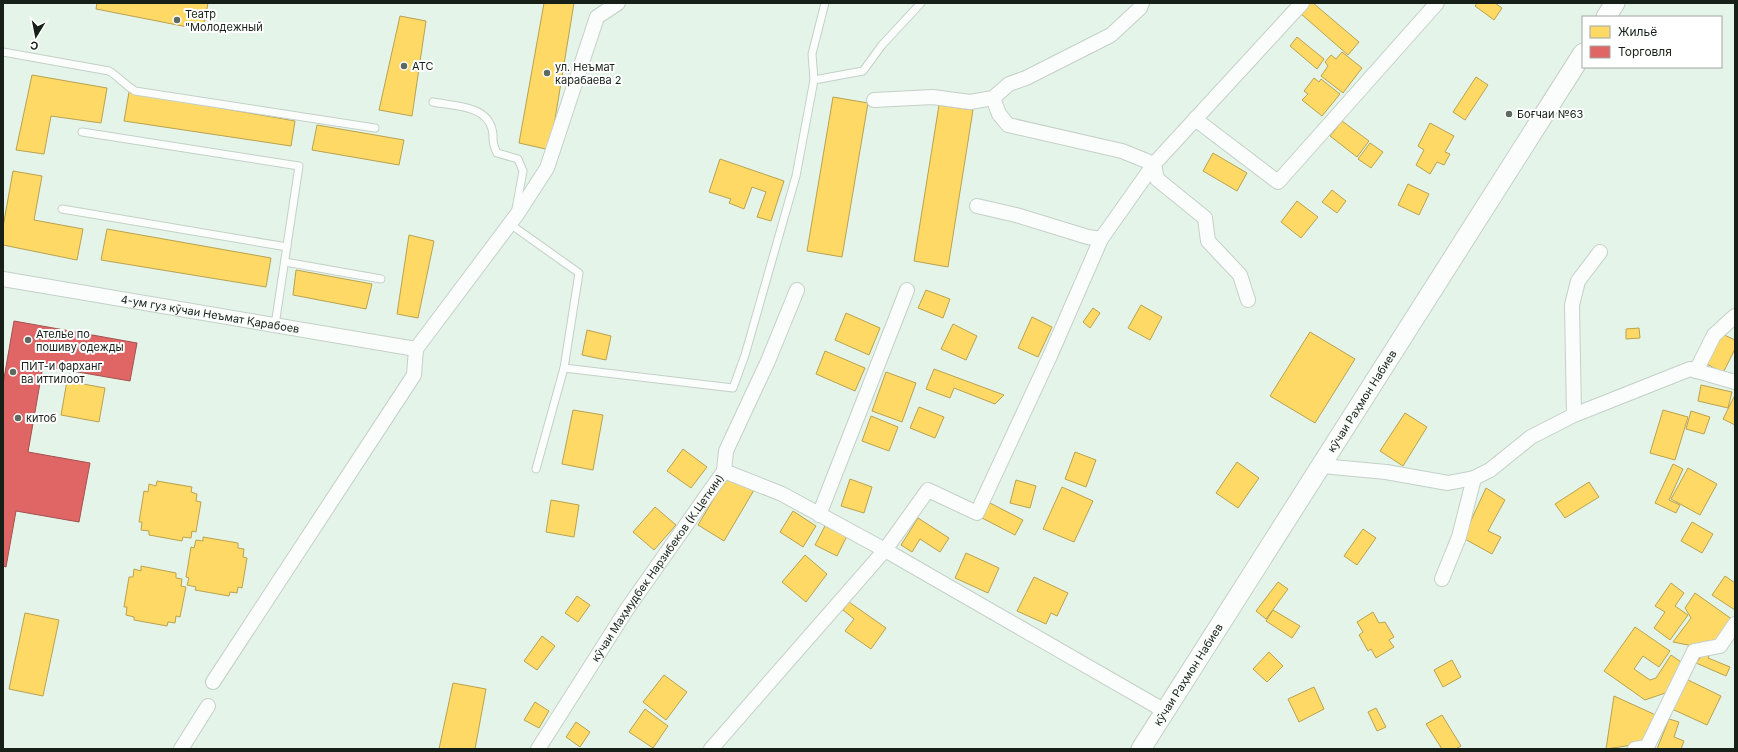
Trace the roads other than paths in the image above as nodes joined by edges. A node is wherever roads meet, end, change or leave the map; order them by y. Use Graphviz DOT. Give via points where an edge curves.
graph roads {
  1 [pos="618,3"];
  2 [pos="826,3"];
  3 [pos="921,3"];
  4 [pos="1142,3"];
  5 [pos="1302,3"];
  6 [pos="1437,3"];
  7 [pos="1615,3"];
  8 [pos="1607,16"];
  9 [pos="3,52"];
  10 [pos="1582,55"];
  11 [pos="814,80"];
  12 [pos="993,98"];
  13 [pos="874,100"];
  14 [pos="433,102"];
  15 [pos="1195,119"];
  16 [pos="376,128"];
  17 [pos="82,132"];
  18 [pos="1154,164"];
  19 [pos="977,206"];
  20 [pos="62,208"];
  21 [pos="514,219"];
  22 [pos="1101,239"];
  23 [pos="287,247"];
  24 [pos="1600,252"];
  25 [pos="284,262"];
  26 [pos="3,278"];
  27 [pos="381,279"];
  28 [pos="797,290"];
  29 [pos="907,290"];
  30 [pos="1248,300"];
  31 [pos="1735,316"];
  32 [pos="275,325"];
  33 [pos="416,349"];
  34 [pos="564,368"];
  35 [pos="1696,371"];
  36 [pos="1735,382"];
  37 [pos="1574,415"];
  38 [pos="1322,466"];
  39 [pos="536,469"];
  40 [pos="724,471"];
  41 [pos="1474,478"];
  42 [pos="819,514"];
  43 [pos="885,550"];
  44 [pos="1442,579"];
  45 [pos="1735,624"];
  46 [pos="213,682"];
  47 [pos="208,706"];
  48 [pos="1165,711"];
  49 [pos="181,749"];
  50 [pos="538,749"];
  51 [pos="711,749"];
  52 [pos="1141,749"];
  53 [pos="1635,749"];
  1 -- 21 [label="street" via="597,17 547,168"];
  2 -- 11 [label="lane" via="812,54"];
  3 -- 11 [label="lane" via="882,46 863,72"];
  4 -- 12 [label="street" via="1140,8 1110,35 1026,78 1008,84"];
  5 -- 15 [label="street"];
  6 -- 15 [label="street" via="1278,182"];
  7 -- 8 [label="street"];
  9 -- 16 [label="lane" via="109,71 125,86 135,91"];
  10 -- 38 [label="street, кӯчаи Раҳмон Набиев"];
  11 -- 34 [label="lane" via="796,176 745,355 733,388"];
  12 -- 13 [label="street" via="970,102 933,97"];
  12 -- 18 [label="street" via="999,114 1008,125 1122,151"];
  14 -- 21 [label="lane" via="478,111 486,116 492,129 492,142 497,153 518,159 524,172"];
  15 -- 18 [label="street"];
  17 -- 23 [label="lane" via="299,166"];
  18 -- 22 [label="street"];
  18 -- 30 [label="street" via="1157,179 1205,218 1208,241 1240,275"];
  19 -- 22 [label="street" via="1016,215 1088,238"];
  20 -- 23 [label="lane"];
  21 -- 33 [label="street"];
  21 -- 34 [label="lane" via="579,273"];
  22 -- 43 [label="street" via="977,513 928,490"];
  23 -- 25 [label="lane"];
  24 -- 37 [label="street" via="1578,281 1572,305"];
  25 -- 27 [label="lane"];
  25 -- 32 [label="lane"];
  26 -- 32 [label="street, 4-ум гуз кӯчаи Неъмат Қарабоев"];
  28 -- 40 [label="street, кӯчаи Маҳмудбек Нарзибеков (К.Цеткин)" via="768,361 726,451"];
  29 -- 42 [label="street"];
  31 -- 35 [label="street" via="1714,335"];
  32 -- 33 [label="street, 4-ум гуз кӯчаи Неъмат Қарабоев"];
  33 -- 46 [label="street" via="414,374"];
  34 -- 39 [label="lane"];
  35 -- 36 [label="street"];
  35 -- 37 [label="street" via="1690,369"];
  37 -- 41 [label="street" via="1531,437 1490,470"];
  38 -- 41 [label="street" via="1386,472 1448,483"];
  38 -- 48 [label="street, кӯчаи Раҳмон Набиев"];
  40 -- 42 [label="street" via="782,494"];
  40 -- 50 [label="street, кӯчаи Маҳмудбек Нарзибеков (К.Цеткин)" via="627,609"];
  41 -- 44 [label="street" via="1459,537"];
  42 -- 43 [label="street"];
  43 -- 48 [label="street"];
  43 -- 51 [label="street"];
  45 -- 53 [label="street" via="1720,646 1694,651 1647,748"];
  47 -- 49 [label="street"];
  48 -- 52 [label="street, кӯчаи Раҳмон Набиев"];
}
